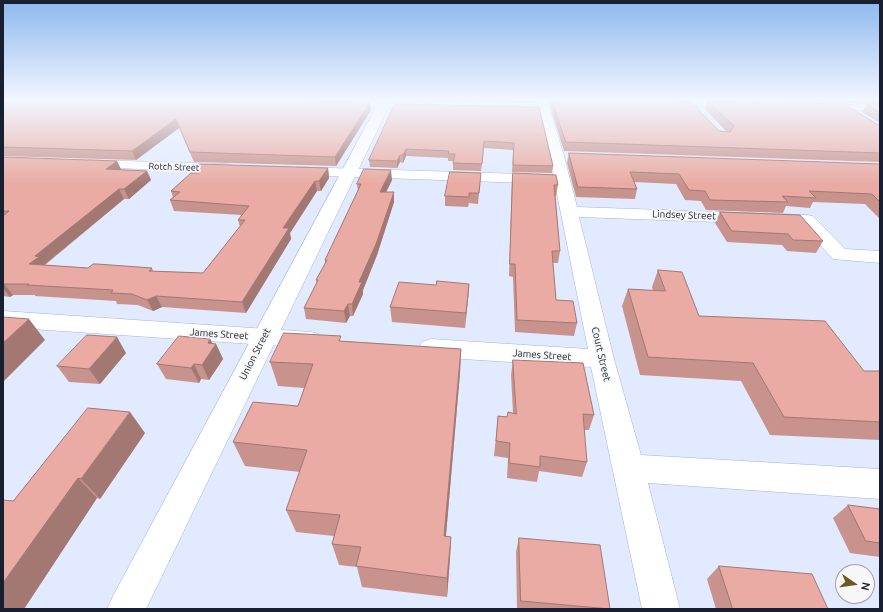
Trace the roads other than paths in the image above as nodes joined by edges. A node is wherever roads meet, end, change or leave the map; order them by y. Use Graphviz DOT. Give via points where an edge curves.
graph roads {
  1 [pos="371,129"];
  2 [pos="552,129"];
  3 [pos="74,164"];
  4 [pos="239,169"];
  5 [pos="286,170"];
  6 [pos="349,172"];
  7 [pos="561,180"];
  8 [pos="569,212"];
  9 [pos="880,257"];
  10 [pos="3,319"];
  11 [pos="264,337"];
  12 [pos="333,341"];
  13 [pos="412,347"];
  14 [pos="602,359"];
  15 [pos="629,468"];
  16 [pos="880,484"];
  17 [pos="126,609"];
  18 [pos="661,609"];
  1 -- 6 [label="street, Union Street"];
  2 -- 7 [label="street, Court Street" via="564,156"];
  3 -- 4 [label="street, Rotch Street"];
  5 -- 6 [label="street"];
  6 -- 7 [label="street"];
  6 -- 11 [label="street, Union Street"];
  7 -- 8 [label="street, Court Street"];
  8 -- 9 [label="street, Lindsey Street" via="807,220 840,255"];
  8 -- 14 [label="street, Court Street"];
  10 -- 11 [label="street, James Street"];
  11 -- 12 [label="street, James Street"];
  11 -- 17 [label="street, Union Street"];
  13 -- 14 [label="street, James Street"];
  14 -- 15 [label="street, Court Street"];
  15 -- 16 [label="street"];
  15 -- 18 [label="street, Court Street"];
}
